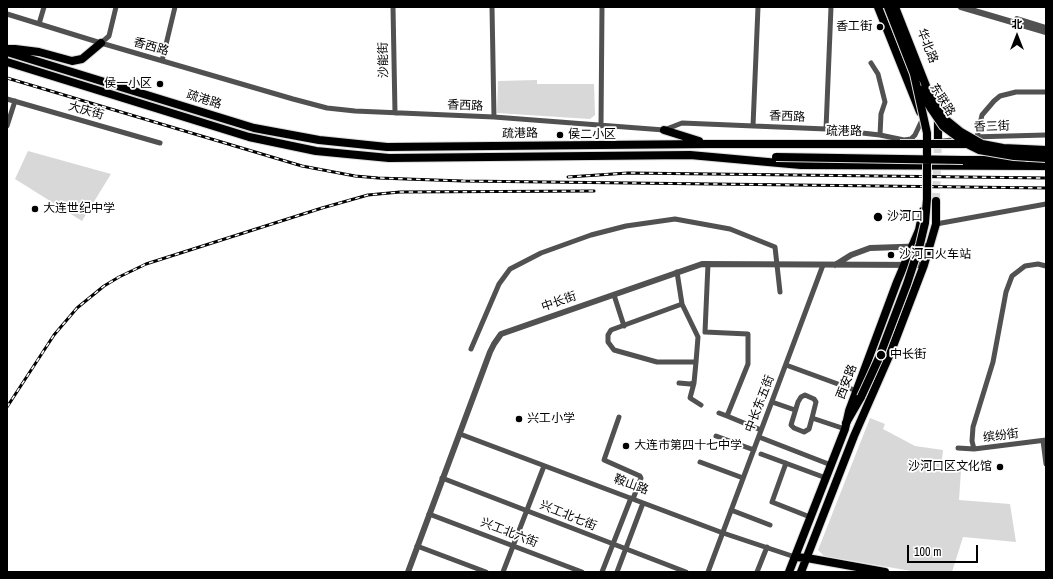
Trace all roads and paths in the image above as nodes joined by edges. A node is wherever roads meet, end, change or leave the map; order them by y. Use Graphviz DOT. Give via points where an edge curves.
graph roads {
  1 [pos="44,7"];
  2 [pos="116,7"];
  3 [pos="175,7"];
  4 [pos="393,7"];
  5 [pos="492,7"];
  6 [pos="602,7"];
  7 [pos="758,7"];
  8 [pos="830,7"];
  9 [pos="878,7"];
  10 [pos="888,7"];
  11 [pos="895,7"];
  12 [pos="899,7"];
  13 [pos="961,7"];
  14 [pos="975,7"];
  15 [pos="7,14"];
  16 [pos="39,24"];
  17 [pos="1046,28"];
  18 [pos="1046,32"];
  19 [pos="101,43"];
  20 [pos="7,49"];
  21 [pos="7,52"];
  22 [pos="162,61"];
  23 [pos="7,62"];
  24 [pos="871,63"];
  25 [pos="914,74"];
  26 [pos="1046,92"];
  27 [pos="7,98"];
  28 [pos="15,101"];
  29 [pos="395,113"];
  30 [pos="494,117"];
  31 [pos="922,120"];
  32 [pos="7,126"];
  33 [pos="601,126"];
  34 [pos="753,126"];
  35 [pos="826,129"];
  36 [pos="664,130"];
  37 [pos="880,134"];
  38 [pos="1046,135"];
  39 [pos="977,137"];
  40 [pos="924,140"];
  41 [pos="938,141"];
  42 [pos="160,143"];
  43 [pos="708,144"];
  44 [pos="1046,144"];
  45 [pos="1046,150"];
  46 [pos="690,155"];
  47 [pos="1046,159"];
  48 [pos="1046,166"];
  49 [pos="923,200"];
  50 [pos="936,201"];
  51 [pos="1046,204"];
  52 [pos="936,224"];
  53 [pos="915,238"];
  54 [pos="930,246"];
  55 [pos="902,247"];
  56 [pos="911,247"];
  57 [pos="708,264"];
  58 [pos="777,264"];
  59 [pos="823,265"];
  60 [pos="835,265"];
  61 [pos="904,265"];
  62 [pos="924,265"];
  63 [pos="1046,266"];
  64 [pos="677,272"];
  65 [pos="780,292"];
  66 [pos="614,294"];
  67 [pos="682,304"];
  68 [pos="624,326"];
  69 [pos="471,349"];
  70 [pos="696,362"];
  71 [pos="786,365"];
  72 [pos="679,383"];
  73 [pos="694,383"];
  74 [pos="859,394"];
  75 [pos="772,402"];
  76 [pos="702,405"];
  77 [pos="795,410"];
  78 [pos="718,412"];
  79 [pos="727,416"];
  80 [pos="619,417"];
  81 [pos="812,418"];
  82 [pos="846,426"];
  83 [pos="761,430"];
  84 [pos="460,434"];
  85 [pos="716,436"];
  86 [pos="759,437"];
  87 [pos="1044,440"];
  88 [pos="958,448"];
  89 [pos="754,450"];
  90 [pos="974,450"];
  91 [pos="761,454"];
  92 [pos="700,462"];
  93 [pos="786,463"];
  94 [pos="831,464"];
  95 [pos="1046,464"];
  96 [pos="544,466"];
  97 [pos="442,478"];
  98 [pos="743,478"];
  99 [pos="826,478"];
  100 [pos="632,499"];
  101 [pos="643,503"];
  102 [pos="527,510"];
  103 [pos="731,510"];
  104 [pos="429,514"];
  105 [pos="810,517"];
  106 [pos="770,525"];
  107 [pos="723,533"];
  108 [pos="612,545"];
  109 [pos="417,546"];
  110 [pos="514,546"];
  111 [pos="766,547"];
  112 [pos="626,550"];
  113 [pos="795,557"];
  114 [pos="806,561"];
  115 [pos="408,572"];
  116 [pos="486,572"];
  117 [pos="503,572"];
  118 [pos="582,572"];
  119 [pos="602,572"];
  120 [pos="617,572"];
  121 [pos="686,572"];
  122 [pos="708,572"];
  123 [pos="757,572"];
  124 [pos="789,572"];
  125 [pos="802,572"];
  126 [pos="854,572"];
  127 [pos="885,572"];
  1 -- 16 [label="street"];
  2 -- 19 [label="street" via="109,36"];
  3 -- 22 [label="street"];
  4 -- 29 [label="street, 沙能街"];
  5 -- 30 [label="street"];
  6 -- 33 [label="street"];
  7 -- 34 [label="street"];
  8 -- 35 [label="street"];
  9 -- 31 [label="main road"];
  10 -- 25 [label="main road, 东联路, bridge"];
  11 -- 45 [label="main road, 东联路, bridge" via="928,91 945,119 982,144 1003,148"];
  12 -- 41 [label="main road, 华北路" via="934,98 938,116"];
  13 -- 18 [label="street"];
  14 -- 17 [label="street"];
  15 -- 16 [label="street, 香西路"];
  16 -- 19 [label="street, 香西路"];
  19 -- 20 [label="main road" via="82,59 72,61 39,52"];
  19 -- 22 [label="street, 香西路"];
  21 -- 43 [label="main road, 疏港路" via="254,128 319,140 387,147"];
  22 -- 29 [label="street, 香西路" via="327,108"];
  23 -- 46 [label="main road" via="249,138 316,151 389,158"];
  24 -- 37 [label="street" via="878,74 885,102 881,114"];
  25 -- 47 [label="main road, 东联路, bridge" via="922,94 943,126 967,144 979,150"];
  25 -- 74 [label="main road, bridge" via="926,133 925,223 909,279 878,360"];
  26 -- 39 [label="street" via="1016,92 1000,96 982,115"];
  27 -- 28 [label="street, 大庆街"];
  28 -- 32 [label="street"];
  28 -- 42 [label="street, 大庆街"];
  29 -- 30 [label="street, 香西路"];
  30 -- 33 [label="street, 香西路"];
  31 -- 37 [label="street, 香西路" via="911,139 904,140"];
  31 -- 40 [label="main road"];
  33 -- 36 [label="street, 香西路"];
  34 -- 35 [label="street, 香西路"];
  34 -- 36 [label="street, 香西路" via="682,123"];
  35 -- 37 [label="street, 香西路"];
  36 -- 43 [label="main road"];
  38 -- 39 [label="street, 香三街"];
  39 -- 41 [label="street, 香三街"];
  43 -- 44 [label="main road, 疏港路, bridge"];
  46 -- 47 [label="main road, bridge"];
  46 -- 48 [label="main road" via="801,165"];
  49 -- 53 [label="main road, 西安路" via="921,221"];
  50 -- 52 [label="main road"];
  51 -- 52 [label="street"];
  52 -- 54 [label="main road"];
  53 -- 55 [label="street"];
  53 -- 56 [label="main road, 西安路"];
  54 -- 56 [label="street"];
  54 -- 62 [label="main road"];
  55 -- 56 [label="street"];
  55 -- 60 [label="street" via="870,248 851,255"];
  56 -- 61 [label="main road, 西安路"];
  57 -- 58 [label="street, 中长街"];
  57 -- 64 [label="street, 中长街"];
  57 -- 79 [label="street" via="705,332 748,334 748,364"];
  58 -- 59 [label="street, 中长街"];
  58 -- 65 [label="street"];
  58 -- 69 [label="street" via="775,247 730,229 675,219 591,235 541,253 510,269 499,284"];
  59 -- 60 [label="street, 中长街"];
  59 -- 71 [label="street, 中长东五街"];
  60 -- 61 [label="street, 中长街"];
  61 -- 62 [label="street, 中长街"];
  61 -- 74 [label="main road, 西安路"];
  62 -- 114 [label="main road"];
  63 -- 90 [label="street" via="1025,266 1012,276 1006,292 992,362 973,427"];
  64 -- 66 [label="street, 中长街"];
  64 -- 67 [label="street"];
  66 -- 68 [label="street"];
  66 -- 84 [label="street, 中长街" via="501,334 494,344"];
  67 -- 68 [label="street"];
  67 -- 70 [label="street" via="698,337"];
  68 -- 70 [label="street" via="611,330 608,335 608,342 614,350 657,362"];
  70 -- 73 [label="street"];
  71 -- 74 [label="street"];
  71 -- 75 [label="street, 中长东五街"];
  72 -- 73 [label="street"];
  73 -- 76 [label="street" via="690,398"];
  74 -- 82 [label="main road"];
  75 -- 77 [label="street"];
  75 -- 83 [label="street, 中长东五街"];
  77 -- 81 [label="street" via="791,425 794,428 804,432 809,429"];
  77 -- 81 [label="street" via="801,397 805,395 814,399 816,407"];
  78 -- 79 [label="street"];
  79 -- 83 [label="street"];
  80 -- 100 [label="street" via="604,460 640,476"];
  81 -- 82 [label="street"];
  82 -- 94 [label="main road"];
  83 -- 86 [label="street, 中长东五街"];
  84 -- 96 [label="street, 鞍山路"];
  84 -- 97 [label="street, 中长街"];
  85 -- 89 [label="street"];
  86 -- 89 [label="street, 中长东五街"];
  86 -- 94 [label="street"];
  87 -- 90 [label="street, 缤纷街"];
  87 -- 95 [label="street"];
  88 -- 90 [label="street, 缤纷街"];
  89 -- 98 [label="street, 中长东五街"];
  91 -- 93 [label="street"];
  92 -- 98 [label="street"];
  93 -- 99 [label="street"];
  93 -- 105 [label="street" via="772,502"];
  94 -- 99 [label="main road"];
  96 -- 100 [label="street, 鞍山路"];
  96 -- 102 [label="street"];
  97 -- 102 [label="street, 兴工北七街"];
  97 -- 104 [label="street, 中长街"];
  98 -- 103 [label="street, 中长东五街"];
  99 -- 105 [label="main road"];
  100 -- 101 [label="street, 鞍山路"];
  100 -- 108 [label="street"];
  101 -- 107 [label="street, 鞍山路"];
  101 -- 112 [label="street"];
  102 -- 108 [label="street, 兴工北七街"];
  102 -- 110 [label="street"];
  103 -- 106 [label="street"];
  103 -- 107 [label="street, 中长东五街"];
  104 -- 109 [label="street, 中长街"];
  104 -- 110 [label="street, 兴工北六街"];
  105 -- 113 [label="main road"];
  107 -- 111 [label="street, 鞍山路"];
  107 -- 122 [label="street, 中长东五街"];
  108 -- 112 [label="street, 兴工北七街"];
  108 -- 119 [label="street"];
  109 -- 115 [label="street, 中长街"];
  109 -- 116 [label="street"];
  110 -- 117 [label="street"];
  110 -- 118 [label="street, 兴工北六街"];
  111 -- 113 [label="street, 鞍山路"];
  111 -- 123 [label="street"];
  112 -- 120 [label="street"];
  112 -- 121 [label="street, 兴工北七街"];
  113 -- 114 [label="main road, 鞍山路"];
  113 -- 124 [label="main road"];
  114 -- 125 [label="main road"];
  114 -- 126 [label="main road, 鞍山路"];
  114 -- 127 [label="main road, 鞍山路"];
}
